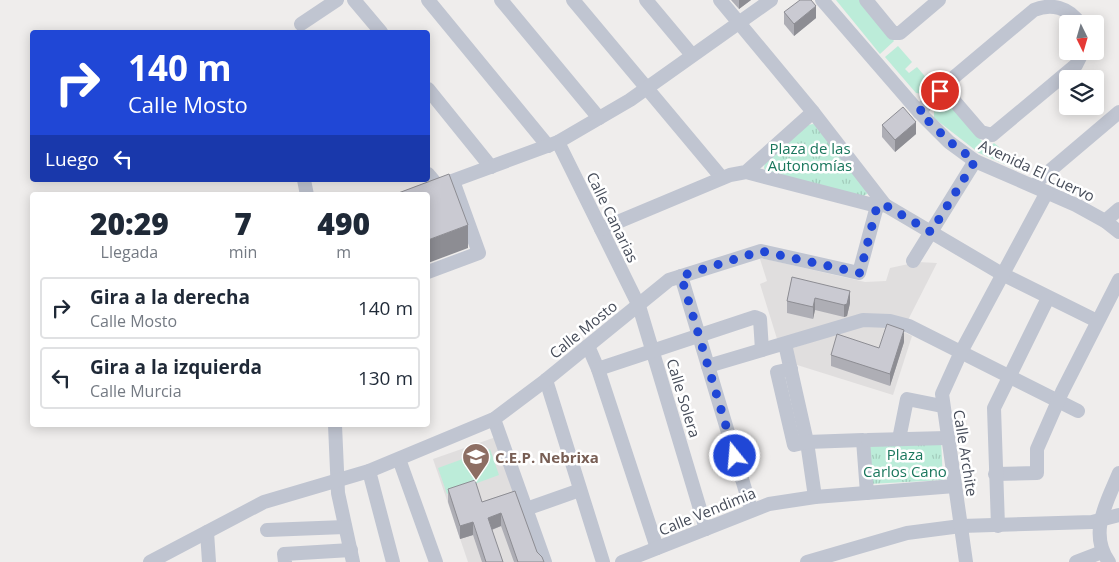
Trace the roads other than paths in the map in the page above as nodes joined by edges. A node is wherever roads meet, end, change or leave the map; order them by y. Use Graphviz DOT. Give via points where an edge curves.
graph roads {
  1 [pos="337,0"];
  2 [pos="354,0"];
  3 [pos="428,0"];
  4 [pos="501,0"];
  5 [pos="573,0"];
  6 [pos="646,0"];
  7 [pos="720,0"];
  8 [pos="770,0"];
  9 [pos="822,0"];
  10 [pos="866,0"];
  11 [pos="939,0"];
  12 [pos="1071,15"];
  13 [pos="739,22"];
  14 [pos="303,30"];
  15 [pos="379,30"];
  16 [pos="692,55"];
  17 [pos="1078,60"];
  18 [pos="646,87"];
  19 [pos="948,90"];
  20 [pos="430,91"];
  21 [pos="813,112"];
  22 [pos="919,112"];
  23 [pos="1119,112"];
  24 [pos="599,118"];
  25 [pos="553,144"];
  26 [pos="975,161"];
  27 [pos="492,167"];
  28 [pos="746,172"];
  29 [pos="430,176"];
  30 [pos="722,178"];
  31 [pos="453,181"];
  32 [pos="438,186"];
  33 [pos="1041,188"];
  34 [pos="422,192"];
  35 [pos="881,206"];
  36 [pos="1119,209"];
  37 [pos="1105,221"];
  38 [pos="601,229"];
  39 [pos="931,232"];
  40 [pos="1119,232"];
  41 [pos="913,261"];
  42 [pos="430,271"];
  43 [pos="1002,274"];
  44 [pos="681,276"];
  45 [pos="1119,280"];
  46 [pos="1048,298"];
  47 [pos="639,306"];
  48 [pos="1097,321"];
  49 [pos="699,336"];
  50 [pos="785,344"];
  51 [pos="588,346"];
  52 [pos="762,350"];
  53 [pos="652,351"];
  54 [pos="961,352"];
  55 [pos="708,366"];
  56 [pos="598,369"];
  57 [pos="1009,376"];
  58 [pos="546,380"];
  59 [pos="1058,401"];
  60 [pos="942,406"];
  61 [pos="1078,411"];
  62 [pos="494,419"];
  63 [pos="335,427"];
  64 [pos="947,438"];
  65 [pos="899,439"];
  66 [pos="866,440"];
  67 [pos="808,442"];
  68 [pos="399,459"];
  69 [pos="369,471"];
  70 [pos="1119,473"];
  71 [pos="995,474"];
  72 [pos="337,480"];
  73 [pos="955,486"];
  74 [pos="580,490"];
  75 [pos="866,493"];
  76 [pos="815,497"];
  77 [pos="526,509"];
  78 [pos="751,509"];
  79 [pos="1119,515"];
  80 [pos="1100,519"];
  81 [pos="961,526"];
  82 [pos="998,526"];
  83 [pos="345,527"];
  84 [pos="295,529"];
  85 [pos="706,529"];
  86 [pos="266,530"];
  87 [pos="207,532"];
  88 [pos="657,548"];
  89 [pos="289,556"];
  90 [pos="352,556"];
  91 [pos="324,557"];
  92 [pos="1105,557"];
  93 [pos="150,562"];
  94 [pos="209,562"];
  95 [pos="393,562"];
  96 [pos="436,562"];
  97 [pos="546,562"];
  98 [pos="603,562"];
  99 [pos="622,562"];
  100 [pos="807,562"];
  101 [pos="966,562"];
  102 [pos="1076,562"];
  1 -- 14 [label="street"];
  2 -- 15 [label="street"];
  3 -- 25 [label="street, Calle Canarias"];
  4 -- 24 [label="street"];
  5 -- 18 [label="street"];
  6 -- 16 [label="street"];
  7 -- 13 [label="street"];
  8 -- 13 [label="street"];
  9 -- 22 [label="street, Avenida El Cuervo"];
  10 -- 11 [label="street" via="893,33 900,33"];
  12 -- 19 [label="street" via="1050,5 1034,10"];
  13 -- 16 [label="street"];
  13 -- 21 [label="street"];
  16 -- 18 [label="street"];
  17 -- 19 [label="street" via="992,135 981,132"];
  18 -- 24 [label="street"];
  18 -- 30 [label="street"];
  19 -- 22 [label="street" via="932,98"];
  20 -- 27 [label="street"];
  21 -- 28 [label="street"];
  21 -- 35 [label="street"];
  22 -- 26 [label="street, Avenida El Cuervo"];
  23 -- 33 [label="street, Calle Archite" via="1040,179"];
  24 -- 25 [label="street"];
  25 -- 27 [label="street"];
  25 -- 38 [label="street, Calle Canarias"];
  26 -- 33 [label="street, Avenida El Cuervo"];
  26 -- 39 [label="street"];
  27 -- 31 [label="street"];
  28 -- 30 [label="street"];
  28 -- 35 [label="street"];
  29 -- 32 [label="street"];
  30 -- 38 [label="street"];
  31 -- 32 [label="street"];
  31 -- 42 [label="street" via="480,254"];
  32 -- 34 [label="street"];
  33 -- 37 [label="street, Avenida El Cuervo"];
  33 -- 43 [label="street, Calle Archite"];
  35 -- 39 [label="street"];
  35 -- 44 [label="street, Calle Mosto" via="860,273 761,251"];
  36 -- 37 [label="street"];
  37 -- 40 [label="street, Avenida El Cuervo"];
  38 -- 47 [label="street, Calle Canarias"];
  39 -- 41 [label="street"];
  39 -- 43 [label="street"];
  43 -- 46 [label="street"];
  43 -- 54 [label="street, Calle Archite"];
  44 -- 47 [label="street, Calle Mosto" via="669,280"];
  44 -- 49 [label="street"];
  45 -- 48 [label="street"];
  46 -- 48 [label="street"];
  46 -- 57 [label="street"];
  47 -- 51 [label="street, Calle Mosto"];
  47 -- 53 [label="street, Calle Solera"];
  48 -- 59 [label="street"];
  49 -- 52 [label="street" via="755,317 760,319"];
  49 -- 53 [label="street"];
  49 -- 55 [label="street"];
  50 -- 52 [label="street"];
  50 -- 54 [label="street" via="863,320 890,321 909,326"];
  50 -- 67 [label="street"];
  51 -- 56 [label="street"];
  51 -- 58 [label="street, Calle Mosto"];
  52 -- 55 [label="street"];
  53 -- 56 [label="street"];
  53 -- 85 [label="street, Calle Solera"];
  54 -- 57 [label="street"];
  54 -- 60 [label="street, Calle Archite" via="942,394"];
  55 -- 78 [label="street"];
  56 -- 88 [label="street"];
  57 -- 59 [label="street"];
  57 -- 71 [label="street" via="994,408"];
  58 -- 62 [label="street, Calle Mosto"];
  58 -- 74 [label="street"];
  59 -- 61 [label="street"];
  59 -- 71 [label="street" via="1037,450 1037,473"];
  60 -- 64 [label="street, Calle Archite"];
  60 -- 65 [label="street" via="907,398"];
  62 -- 68 [label="street, Calle Mosto"];
  62 -- 77 [label="street"];
  63 -- 72 [label="street"];
  64 -- 65 [label="street"];
  64 -- 73 [label="street, Calle Archite"];
  65 -- 66 [label="street"];
  66 -- 67 [label="street"];
  66 -- 75 [label="street"];
  67 -- 76 [label="street"];
  68 -- 69 [label="street, Calle Mosto"];
  68 -- 96 [label="street"];
  69 -- 72 [label="street, Calle Mosto"];
  69 -- 95 [label="street"];
  70 -- 80 [label="street"];
  71 -- 82 [label="street"];
  72 -- 83 [label="street"];
  72 -- 87 [label="street, Calle Mosto" via="264,502"];
  73 -- 75 [label="street, Calle Vendimia"];
  73 -- 81 [label="street, Calle Archite"];
  74 -- 77 [label="street"];
  74 -- 98 [label="street"];
  75 -- 76 [label="street, Calle Vendimia"];
  76 -- 78 [label="street, Calle Vendimia"];
  77 -- 97 [label="street"];
  78 -- 85 [label="street, Calle Vendimia"];
  79 -- 80 [label="street"];
  80 -- 82 [label="street"];
  80 -- 92 [label="street"];
  81 -- 82 [label="street"];
  81 -- 100 [label="street" via="907,533"];
  81 -- 101 [label="street, Calle Archite"];
  83 -- 84 [label="street"];
  83 -- 90 [label="street"];
  84 -- 86 [label="street"];
  84 -- 89 [label="street"];
  85 -- 88 [label="street, Calle Vendimia"];
  87 -- 93 [label="street, Calle Mosto"];
  87 -- 94 [label="street"];
  88 -- 99 [label="street, Calle Vendimia"];
  89 -- 91 [label="street"];
  90 -- 91 [label="street"];
  92 -- 102 [label="street"];
}
